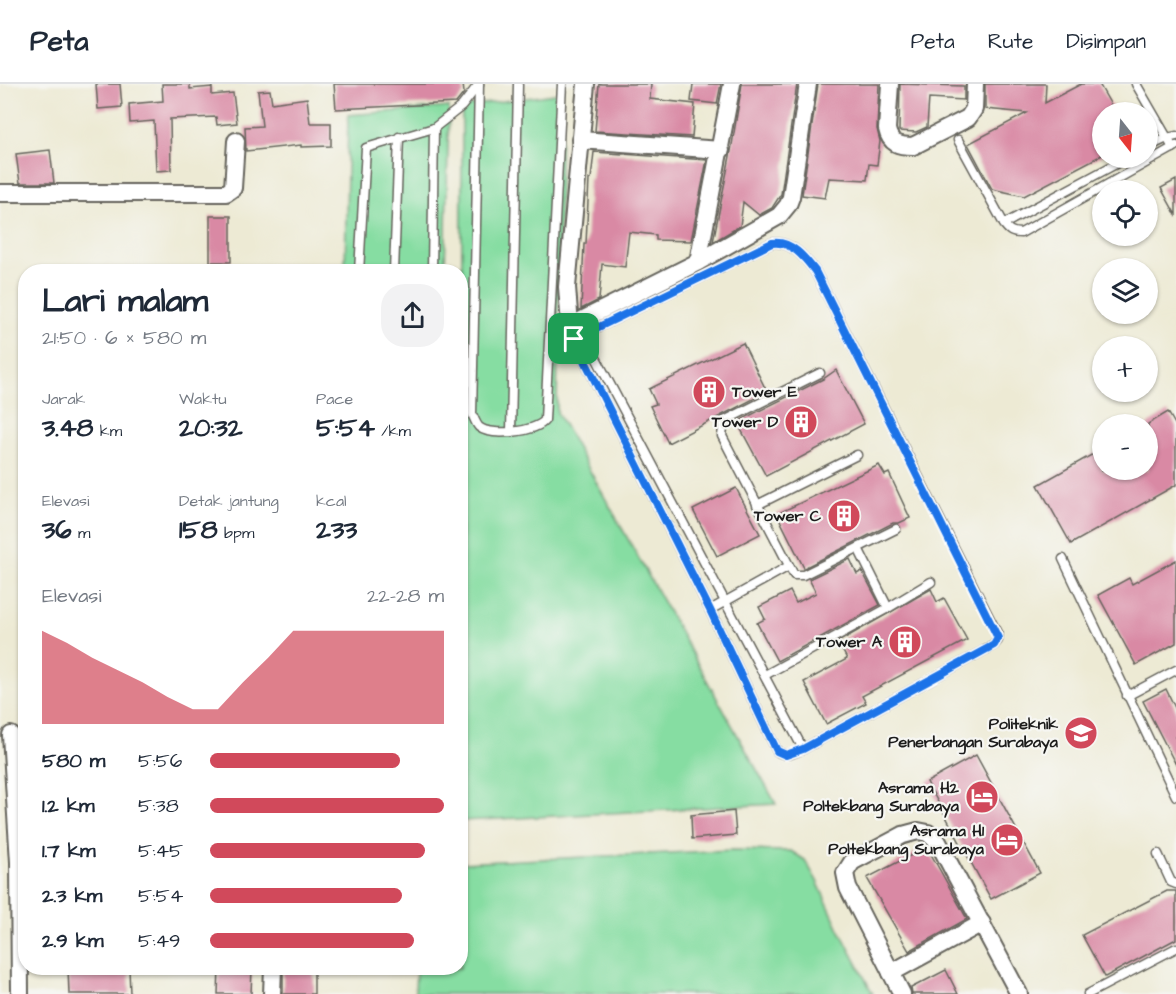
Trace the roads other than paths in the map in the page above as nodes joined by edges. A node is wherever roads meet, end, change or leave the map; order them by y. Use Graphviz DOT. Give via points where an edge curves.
graph roads {
  1 [pos="518,84"];
  2 [pos="562,84"];
  3 [pos="586,84"];
  4 [pos="732,84"];
  5 [pos="808,84"];
  6 [pos="890,84"];
  7 [pos="975,84"];
  8 [pos="1136,84"];
  9 [pos="434,128"];
  10 [pos="399,137"];
  11 [pos="1172,137"];
  12 [pos="580,140"];
  13 [pos="958,140"];
  14 [pos="236,141"];
  15 [pos="1158,143"];
  16 [pos="1174,147"];
  17 [pos="721,150"];
  18 [pos="1107,168"];
  19 [pos="1115,168"];
  20 [pos="1120,177"];
  21 [pos="0,193"];
  22 [pos="1004,224"];
  23 [pos="698,262"];
  24 [pos="359,264"];
  25 [pos="394,264"];
  26 [pos="432,264"];
  27 [pos="576,333"];
  28 [pos="820,373"];
  29 [pos="511,432"];
  30 [pos="857,455"];
  31 [pos="757,505"];
  32 [pos="896,529"];
  33 [pos="858,549"];
  34 [pos="1063,559"];
  35 [pos="789,566"];
  36 [pos="931,582"];
  37 [pos="726,602"];
  38 [pos="888,608"];
  39 [pos="710,610"];
  40 [pos="1176,670"];
  41 [pos="765,675"];
  42 [pos="1127,696"];
  43 [pos="11,735"];
  44 [pos="803,749"];
  45 [pos="1176,796"];
  46 [pos="18,846"];
  47 [pos="1158,854"];
  48 [pos="1176,884"];
  49 [pos="982,923"];
  50 [pos="1176,948"];
  51 [pos="891,972"];
  52 [pos="20,975"];
  53 [pos="273,975"];
  54 [pos="20,994"];
  55 [pos="272,994"];
  56 [pos="902,994"];
  57 [pos="1019,994"];
  58 [pos="1088,994"];
  1 -- 29 [label="lane"];
  2 -- 29 [label="lane" via="545,420 537,428"];
  3 -- 12 [label="street"];
  4 -- 17 [label="street"];
  5 -- 23 [label="street" via="791,197 784,211 763,227"];
  6 -- 7 [label="street" via="887,129 898,145 905,146 913,146 968,118 974,109"];
  8 -- 11 [label="lane"];
  9 -- 10 [label="lane"];
  9 -- 26 [label="lane"];
  9 -- 29 [label="lane" via="462,106 479,84 472,414 479,427"];
  10 -- 24 [label="lane" via="369,145 365,151"];
  10 -- 25 [label="lane"];
  11 -- 15 [label="lane"];
  11 -- 16 [label="lane"];
  12 -- 17 [label="street"];
  12 -- 27 [label="street" via="567,287"];
  13 -- 22 [label="lane"];
  14 -- 21 [label="street" via="233,188 226,193"];
  16 -- 20 [label="lane"];
  17 -- 23 [label="street"];
  18 -- 22 [label="lane"];
  19 -- 20 [label="lane"];
  20 -- 22 [label="lane" via="1020,233 1009,231"];
  23 -- 27 [label="street"];
  27 -- 37 [label="lane"];
  27 -- 39 [label="lane"];
  27 -- 44 [label="lane" via="772,243 797,251 815,271 998,638 994,645"];
  28 -- 31 [label="lane" via="724,421 722,436"];
  30 -- 31 [label="lane"];
  31 -- 35 [label="lane"];
  32 -- 33 [label="lane"];
  33 -- 35 [label="lane" via="803,575 794,574"];
  33 -- 38 [label="lane"];
  34 -- 42 [label="lane"];
  35 -- 37 [label="lane"];
  36 -- 38 [label="lane"];
  37 -- 39 [label="lane"];
  37 -- 41 [label="lane"];
  38 -- 41 [label="lane"];
  39 -- 44 [label="lane" via="777,751 790,755"];
  40 -- 42 [label="lane"];
  41 -- 44 [label="lane"];
  42 -- 45 [label="lane"];
  43 -- 46 [label="street"];
  47 -- 48 [label="lane" via="1171,882"];
  49 -- 51 [label="street"];
  49 -- 51 [label="street" via="938,842 928,833 903,835 852,862 845,879"];
  49 -- 57 [label="street"];
  50 -- 58 [label="lane"];
  51 -- 56 [label="street"];
  52 -- 54 [label="street"];
  53 -- 55 [label="street"];
}
